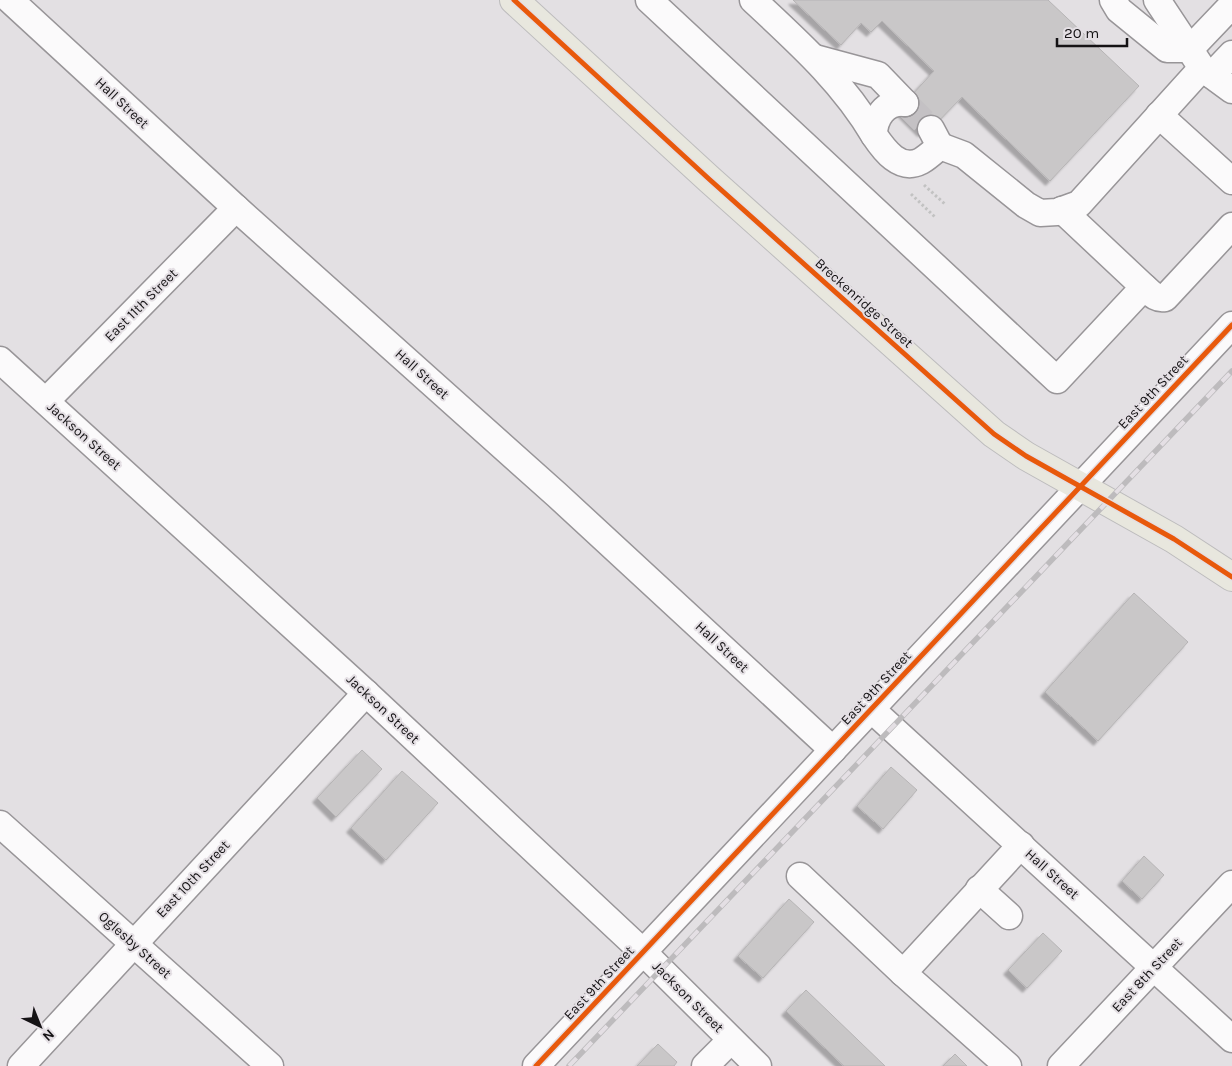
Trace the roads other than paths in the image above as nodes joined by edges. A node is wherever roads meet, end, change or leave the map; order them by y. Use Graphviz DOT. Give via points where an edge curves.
graph roads {
  1 [pos="10,0"];
  2 [pos="514,0"];
  3 [pos="649,0"];
  4 [pos="753,0"];
  5 [pos="1113,0"];
  6 [pos="1157,0"];
  7 [pos="1232,5"];
  8 [pos="1232,54"];
  9 [pos="815,58"];
  10 [pos="1209,71"];
  11 [pos="1159,114"];
  12 [pos="874,135"];
  13 [pos="1232,181"];
  14 [pos="236,208"];
  15 [pos="1062,210"];
  16 [pos="1232,226"];
  17 [pos="1144,287"];
  18 [pos="1232,325"];
  19 [pos="0,360"];
  20 [pos="46,401"];
  21 [pos="1081,486"];
  22 [pos="1232,577"];
  23 [pos="366,693"];
  24 [pos="872,709"];
  25 [pos="833,750"];
  26 [pos="0,824"];
  27 [pos="1021,845"];
  28 [pos="800,876"];
  29 [pos="1232,884"];
  30 [pos="979,889"];
  31 [pos="1010,916"];
  32 [pos="132,944"];
  33 [pos="643,952"];
  34 [pos="1154,968"];
  35 [pos="903,972"];
  36 [pos="731,1040"];
  37 [pos="1232,1040"];
  38 [pos="21,1066"];
  39 [pos="270,1066"];
  40 [pos="536,1066"];
  41 [pos="705,1066"];
  42 [pos="758,1066"];
  43 [pos="1008,1066"];
  44 [pos="1061,1066"];
  1 -- 14 [label="street, Hall Street"];
  2 -- 21 [label="main road, Breckenridge Street" via="973,416 1026,456"];
  3 -- 17 [label="street" via="1057,380"];
  4 -- 9 [label="street"];
  5 -- 10 [label="street" via="1119,10 1167,49"];
  6 -- 10 [label="street"];
  7 -- 10 [label="street"];
  8 -- 10 [label="street"];
  9 -- 12 [label="street" via="860,112"];
  9 -- 12 [label="street" via="878,75 905,103 885,108 878,116"];
  10 -- 11 [label="street"];
  11 -- 13 [label="street"];
  11 -- 15 [label="street" via="1078,204"];
  12 -- 15 [label="street" via="890,156 911,164 920,161 936,138 964,155 1026,205 1040,213"];
  14 -- 20 [label="street, East 11th Street"];
  14 -- 25 [label="street, Hall Street" via="557,495"];
  15 -- 17 [label="street"];
  16 -- 17 [label="street" via="1165,298 1156,297"];
  18 -- 21 [label="street, East 9th Street"];
  19 -- 20 [label="street, Jackson Street"];
  20 -- 23 [label="street, Jackson Street"];
  21 -- 22 [label="main road, Breckenridge Street" via="1174,538"];
  21 -- 24 [label="street, East 9th Street"];
  23 -- 32 [label="street, East 10th Street"];
  23 -- 33 [label="street, Jackson Street"];
  24 -- 25 [label="street, East 9th Street"];
  24 -- 27 [label="street, Hall Street"];
  25 -- 33 [label="street, East 9th Street"];
  26 -- 32 [label="street, Oglesby Street"];
  27 -- 30 [label="street"];
  27 -- 34 [label="street, Hall Street"];
  28 -- 35 [label="street"];
  29 -- 34 [label="street, East 8th Street"];
  30 -- 31 [label="street"];
  30 -- 35 [label="street"];
  32 -- 38 [label="street, East 10th Street"];
  32 -- 39 [label="street, Oglesby Street"];
  33 -- 36 [label="street, Jackson Street"];
  33 -- 40 [label="street, East 9th Street"];
  34 -- 37 [label="street, Hall Street"];
  34 -- 44 [label="street, East 8th Street"];
  35 -- 43 [label="street"];
  36 -- 41 [label="street"];
  36 -- 42 [label="street, Jackson Street"];
}
